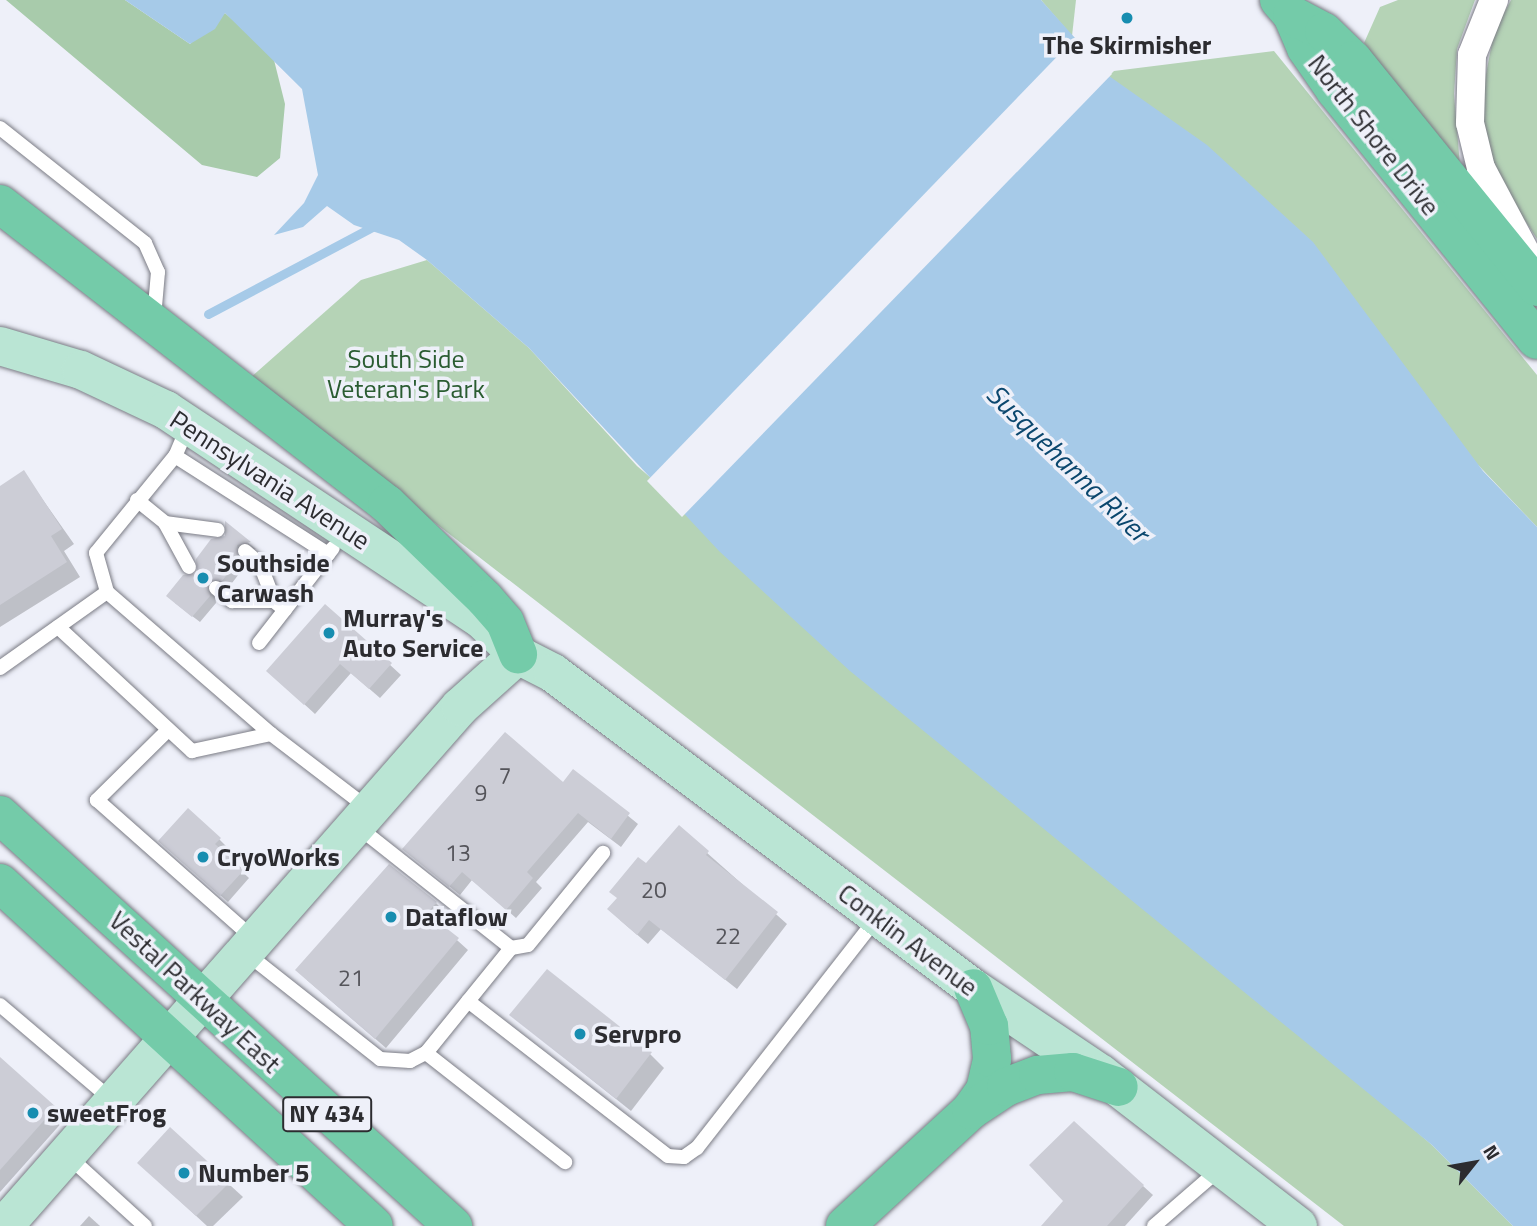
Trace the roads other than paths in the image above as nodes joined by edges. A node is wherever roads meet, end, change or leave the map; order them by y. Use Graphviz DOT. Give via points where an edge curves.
graph roads {
  1 [pos="1493,0"];
  2 [pos="1293,5"];
  3 [pos="0,128"];
  4 [pos="0,204"];
  5 [pos="1537,271"];
  6 [pos="1537,287"];
  7 [pos="154,323"];
  8 [pos="1537,340"];
  9 [pos="0,346"];
  10 [pos="182,441"];
  11 [pos="137,500"];
  12 [pos="165,523"];
  13 [pos="218,530"];
  14 [pos="337,543"];
  15 [pos="244,551"];
  16 [pos="189,567"];
  17 [pos="216,588"];
  18 [pos="107,592"];
  19 [pos="279,605"];
  20 [pos="58,627"];
  21 [pos="259,643"];
  22 [pos="518,655"];
  23 [pos="0,668"];
  24 [pos="168,730"];
  25 [pos="271,734"];
  26 [pos="0,815"];
  27 [pos="362,817"];
  28 [pos="603,853"];
  29 [pos="0,883"];
  30 [pos="878,917"];
  31 [pos="250,946"];
  32 [pos="510,948"];
  33 [pos="973,988"];
  34 [pos="468,1001"];
  35 [pos="202,1002"];
  36 [pos="0,1005"];
  37 [pos="169,1041"];
  38 [pos="426,1053"];
  39 [pos="1119,1087"];
  40 [pos="115,1102"];
  41 [pos="971,1110"];
  42 [pos="67,1155"];
  43 [pos="565,1162"];
  44 [pos="1222,1167"];
  45 [pos="4,1220"];
  46 [pos="145,1226"];
  47 [pos="374,1226"];
  48 [pos="453,1226"];
  49 [pos="845,1226"];
  50 [pos="1154,1226"];
  51 [pos="1297,1226"];
  1 -- 5 [label="street" via="1471,63 1470,123 1489,185"];
  2 -- 6 [label="main road, North Shore Drive" via="1353,60"];
  2 -- 8 [label="main road, North Shore Drive" via="1306,48 1335,90"];
  3 -- 7 [label="lane" via="145,243 158,272"];
  4 -- 7 [label="main road"];
  7 -- 22 [label="main road" via="425,538 505,622"];
  9 -- 10 [label="street, Pennsylvania Avenue" via="81,370"];
  10 -- 11 [label="lane"];
  10 -- 14 [label="street, Pennsylvania Avenue"];
  11 -- 12 [label="lane"];
  11 -- 18 [label="lane" via="96,553"];
  12 -- 13 [label="lane"];
  12 -- 16 [label="lane"];
  14 -- 19 [label="lane"];
  14 -- 22 [label="street, Pennsylvania Avenue" via="482,620"];
  15 -- 19 [label="lane" via="260,564"];
  17 -- 19 [label="lane" via="232,601"];
  18 -- 20 [label="lane"];
  18 -- 25 [label="lane"];
  19 -- 21 [label="lane"];
  20 -- 23 [label="lane"];
  20 -- 24 [label="lane"];
  22 -- 27 [label="street" via="460,707"];
  22 -- 30 [label="street, Conklin Avenue" via="553,673"];
  24 -- 25 [label="lane" via="192,751"];
  24 -- 31 [label="lane" via="97,800"];
  25 -- 27 [label="lane"];
  26 -- 35 [label="main road, Vestal Parkway East / NY 434" via="168,964"];
  27 -- 31 [label="street"];
  27 -- 32 [label="lane"];
  28 -- 32 [label="lane" via="528,945"];
  29 -- 37 [label="main road, Vestal Parkway East / NY 434"];
  30 -- 33 [label="street, Conklin Avenue"];
  30 -- 34 [label="lane" via="697,1148 684,1157 668,1156"];
  31 -- 35 [label="street"];
  31 -- 38 [label="lane" via="380,1059 410,1061"];
  32 -- 34 [label="lane"];
  33 -- 39 [label="street, Conklin Avenue"];
  33 -- 41 [label="main road" via="989,1026 992,1059 985,1090"];
  34 -- 38 [label="lane"];
  35 -- 37 [label="street"];
  35 -- 48 [label="main road, Vestal Parkway East / NY 434"];
  36 -- 40 [label="lane"];
  37 -- 40 [label="street"];
  37 -- 47 [label="main road, Vestal Parkway East / NY 434"];
  38 -- 43 [label="lane"];
  39 -- 41 [label="main road" via="1084,1073 1049,1073 1006,1087"];
  39 -- 44 [label="street, Conklin Avenue"];
  40 -- 42 [label="street"];
  41 -- 49 [label="main road"];
  42 -- 45 [label="street"];
  42 -- 46 [label="lane"];
  44 -- 50 [label="lane"];
  44 -- 51 [label="street, Conklin Avenue"];
}
